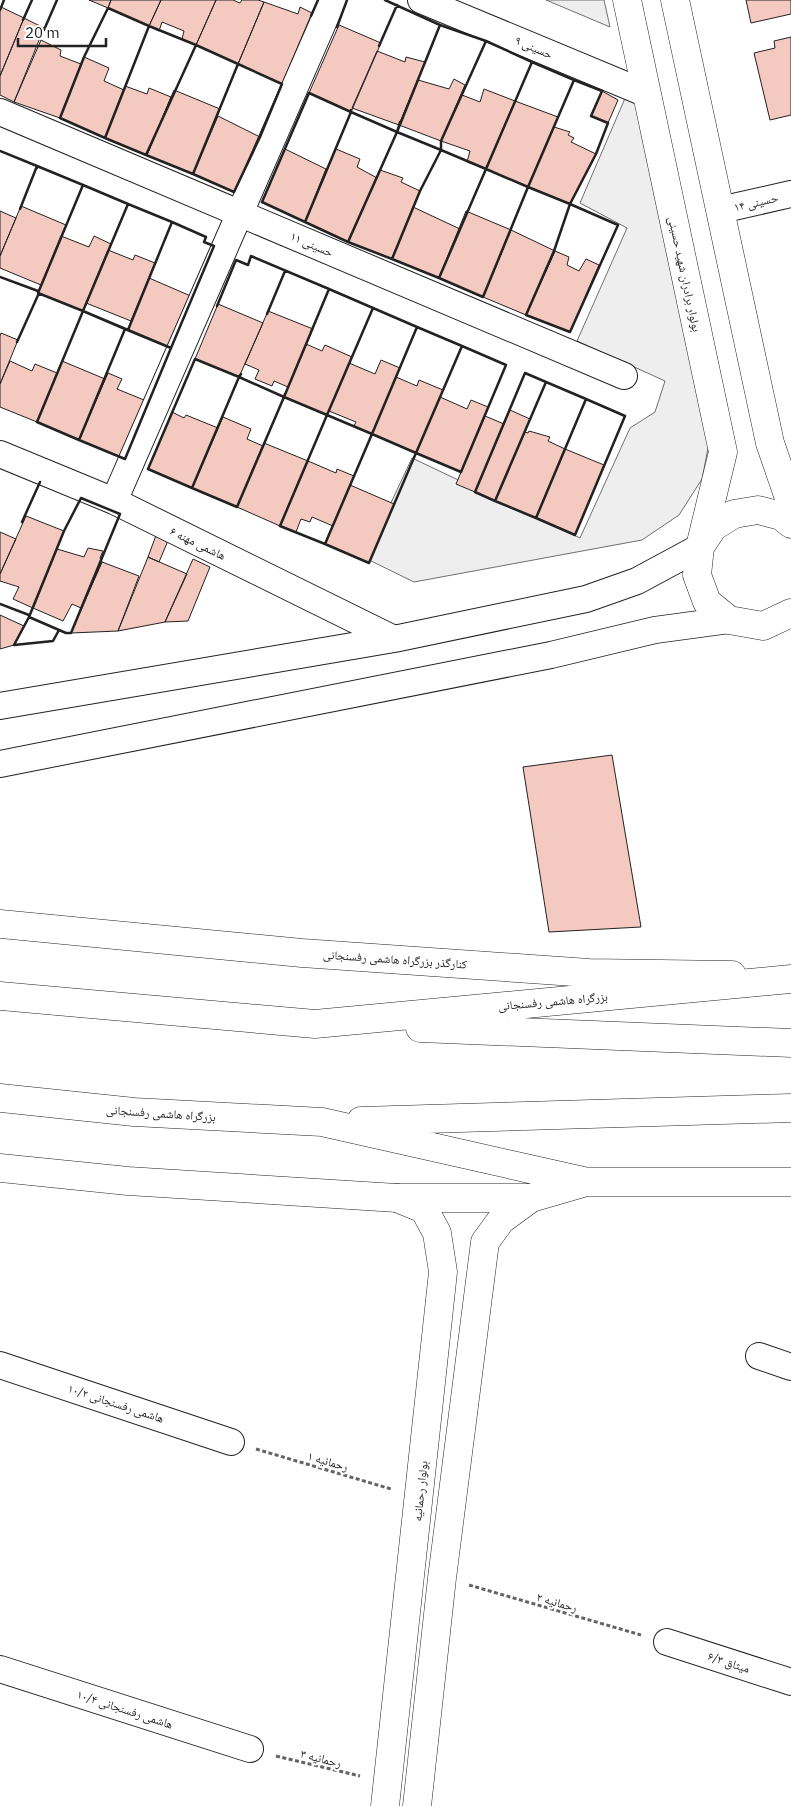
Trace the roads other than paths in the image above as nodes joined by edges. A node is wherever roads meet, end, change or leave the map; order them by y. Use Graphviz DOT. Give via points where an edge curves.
graph roads {
  1 [pos="333,0"];
  2 [pos="421,0"];
  3 [pos="627,0"];
  4 [pos="675,0"];
  5 [pos="647,94"];
  6 [pos="0,112"];
  7 [pos="791,194"];
  8 [pos="720,210"];
  9 [pos="240,214"];
  10 [pos="624,376"];
  11 [pos="0,454"];
  12 [pos="114,501"];
  13 [pos="791,504"];
  14 [pos="791,524"];
  15 [pos="700,547"];
  16 [pos="791,613"];
  17 [pos="729,620"];
  18 [pos="394,638"];
  19 [pos="0,706"];
  20 [pos="0,764"];
  21 [pos="0,924"];
  22 [pos="791,977"];
  23 [pos="0,996"];
  24 [pos="315,1024"];
  25 [pos="791,1044"];
  26 [pos="0,1098"];
  27 [pos="791,1108"];
  28 [pos="322,1122"];
  29 [pos="0,1168"];
  30 [pos="586,1182"];
  31 [pos="791,1182"];
  32 [pos="397,1198"];
  33 [pos="531,1198"];
  34 [pos="759,1356"];
  35 [pos="0,1365"];
  36 [pos="791,1367"];
  37 [pos="231,1442"];
  38 [pos="414,1550"];
  39 [pos="443,1566"];
  40 [pos="667,1642"];
  41 [pos="0,1669"];
  42 [pos="791,1682"];
  43 [pos="250,1749"];
  44 [pos="386,1795"];
  45 [pos="417,1806"];
  1 -- 9 [label="street"];
  2 -- 5 [label="street, حسینی ۹"];
  3 -- 5 [label="main road, بولوار برادران شهید حسینی"];
  4 -- 8 [label="main road"];
  5 -- 15 [label="main road, بولوار برادران شهید حسینی" via="723,452"];
  6 -- 9 [label="street, حسینی ۱۱"];
  7 -- 8 [label="street, حسینی ۱۴"];
  8 -- 13 [label="main road" via="770,443"];
  9 -- 10 [label="street, حسینی ۱۱"];
  9 -- 12 [label="street"];
  11 -- 12 [label="street, هاشمی مهنه ۶"];
  12 -- 18 [label="street, هاشمی مهنه ۶"];
  14 -- 15 [label="main road" via="781,516 758,510 734,514 714,527"];
  15 -- 17 [label="main road, بولوار برادران شهید حسینی" via="697,575 707,602"];
  15 -- 18 [label="street" via="637,581 586,599"];
  16 -- 17 [label="main road" via="763,626"];
  17 -- 20 [label="street" via="655,630 552,655"];
  18 -- 19 [label="street"];
  21 -- 22 [label="main road, کنارگذر بزرگراه هاشمی رفسنجانی" via="302,953 588,973"];
  22 -- 24 [label="main road, بزرگراه هاشمی رفسنجانی"];
  23 -- 24 [label="main road, بزرگراه هاشمی رفسنجانی"];
  24 -- 25 [label="main road, بزرگراه هاشمی رفسنجانی"];
  26 -- 28 [label="main road, بزرگراه هاشمی رفسنجانی" via="134,1112"];
  27 -- 28 [label="main road, بزرگراه هاشمی رفسنجانی"];
  28 -- 30 [label="main road, بزرگراه هاشمی رفسنجانی"];
  29 -- 32 [label="main road" via="128,1181"];
  30 -- 31 [label="main road"];
  30 -- 33 [label="main road"];
  32 -- 33 [label="main road"];
  32 -- 38 [label="main road, بولوار رحمانیه" via="424,1209 437,1232 443,1272"];
  33 -- 39 [label="main road" via="501,1220 485,1242"];
  34 -- 36 [label="street"];
  35 -- 37 [label="street, هاشمی رفسنجانی ۱۰/۲"];
  38 -- 39 [label="main road"];
  38 -- 44 [label="main road, بولوار رحمانیه"];
  39 -- 45 [label="main road"];
  40 -- 42 [label="street, میثاق ۶/۳"];
  41 -- 43 [label="street, هاشمی رفسنجانی ۱۰/۴"];
}
